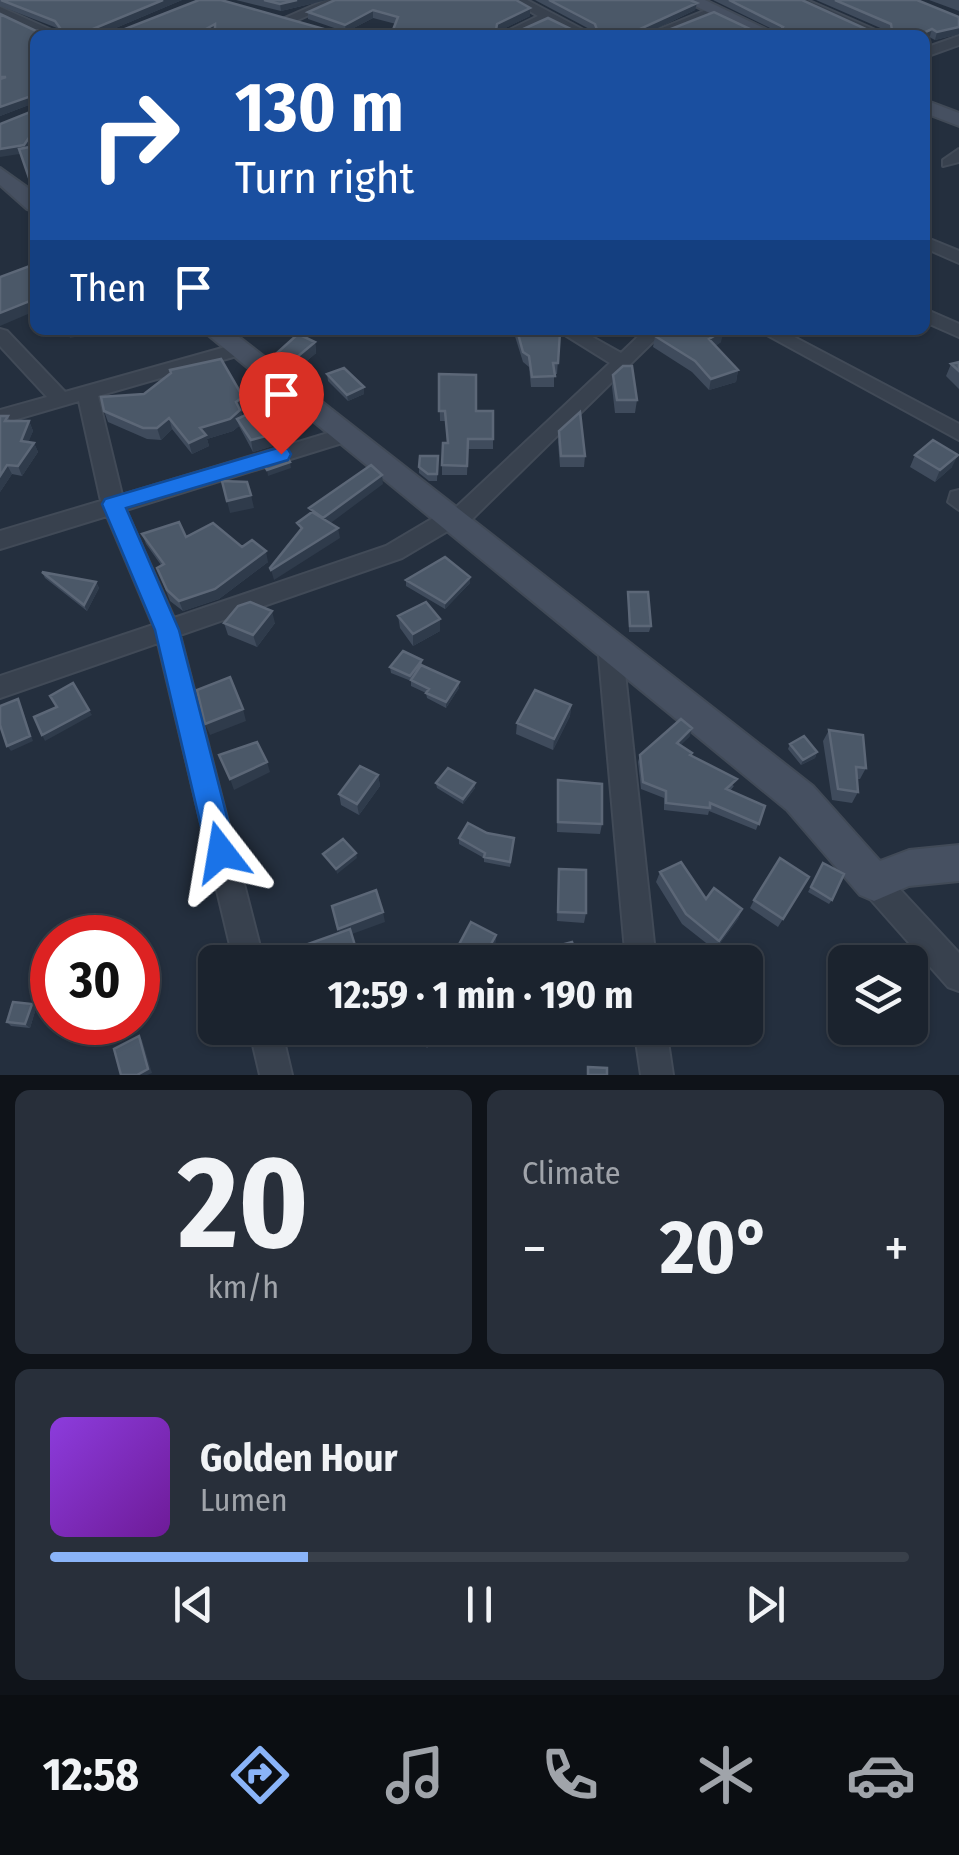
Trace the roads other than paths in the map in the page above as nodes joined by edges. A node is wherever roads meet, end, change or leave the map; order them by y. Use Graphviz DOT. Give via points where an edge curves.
graph roads {
  1 [pos="337,0"];
  2 [pos="517,0"];
  3 [pos="692,0"];
  4 [pos="796,0"];
  5 [pos="0,11"];
  6 [pos="716,11"];
  7 [pos="268,15"];
  8 [pos="548,16"];
  9 [pos="286,20"];
  10 [pos="303,25"];
  11 [pos="40,30"];
  12 [pos="517,30"];
  13 [pos="576,30"];
  14 [pos="665,30"];
  15 [pos="758,30"];
  16 [pos="868,30"];
  17 [pos="959,40"];
  18 [pos="930,51"];
  19 [pos="930,108"];
  20 [pos="959,120"];
  21 [pos="3,184"];
  22 [pos="30,201"];
  23 [pos="930,244"];
  24 [pos="959,258"];
  25 [pos="930,317"];
  26 [pos="959,331"];
  27 [pos="575,335"];
  28 [pos="650,335"];
  29 [pos="776,335"];
  30 [pos="0,336"];
  31 [pos="227,339"];
  32 [pos="620,361"];
  33 [pos="88,392"];
  34 [pos="61,400"];
  35 [pos="0,417"];
  36 [pos="959,432"];
  37 [pos="348,434"];
  38 [pos="113,504"];
  39 [pos="456,520"];
  40 [pos="0,540"];
  41 [pos="167,630"];
  42 [pos="610,645"];
  43 [pos="0,687"];
  44 [pos="959,863"];
  45 [pos="874,882"];
  46 [pos="244,945"];
  47 [pos="640,945"];
  48 [pos="959,976"];
  49 [pos="268,1045"];
  50 [pos="652,1045"];
  51 [pos="276,1075"];
  52 [pos="656,1075"];
  1 -- 9 [label="street"];
  2 -- 8 [label="street"];
  3 -- 6 [label="street"];
  4 -- 16 [label="street"];
  5 -- 11 [label="street"];
  6 -- 14 [label="street"];
  6 -- 15 [label="street"];
  7 -- 9 [label="street"];
  8 -- 12 [label="street"];
  8 -- 13 [label="street"];
  9 -- 10 [label="street"];
  17 -- 18 [label="street"];
  19 -- 20 [label="street"];
  21 -- 22 [label="street"];
  23 -- 24 [label="street"];
  25 -- 26 [label="street"];
  27 -- 32 [label="street"];
  28 -- 32 [label="street"];
  29 -- 36 [label="street"];
  30 -- 34 [label="street"];
  31 -- 33 [label="street"];
  31 -- 37 [label="street"];
  32 -- 39 [label="street"];
  33 -- 34 [label="street"];
  33 -- 38 [label="street"];
  34 -- 35 [label="street"];
  37 -- 38 [label="street"];
  37 -- 39 [label="street"];
  38 -- 40 [label="street"];
  38 -- 41 [label="street"];
  39 -- 41 [label="street" via="394,552"];
  39 -- 42 [label="street"];
  41 -- 43 [label="street"];
  41 -- 46 [label="street"];
  42 -- 45 [label="street" via="800,798"];
  42 -- 47 [label="street"];
  44 -- 45 [label="street" via="909,868"];
  45 -- 48 [label="street"];
  49 -- 51 [label="street"];
  50 -- 52 [label="street"];
}
